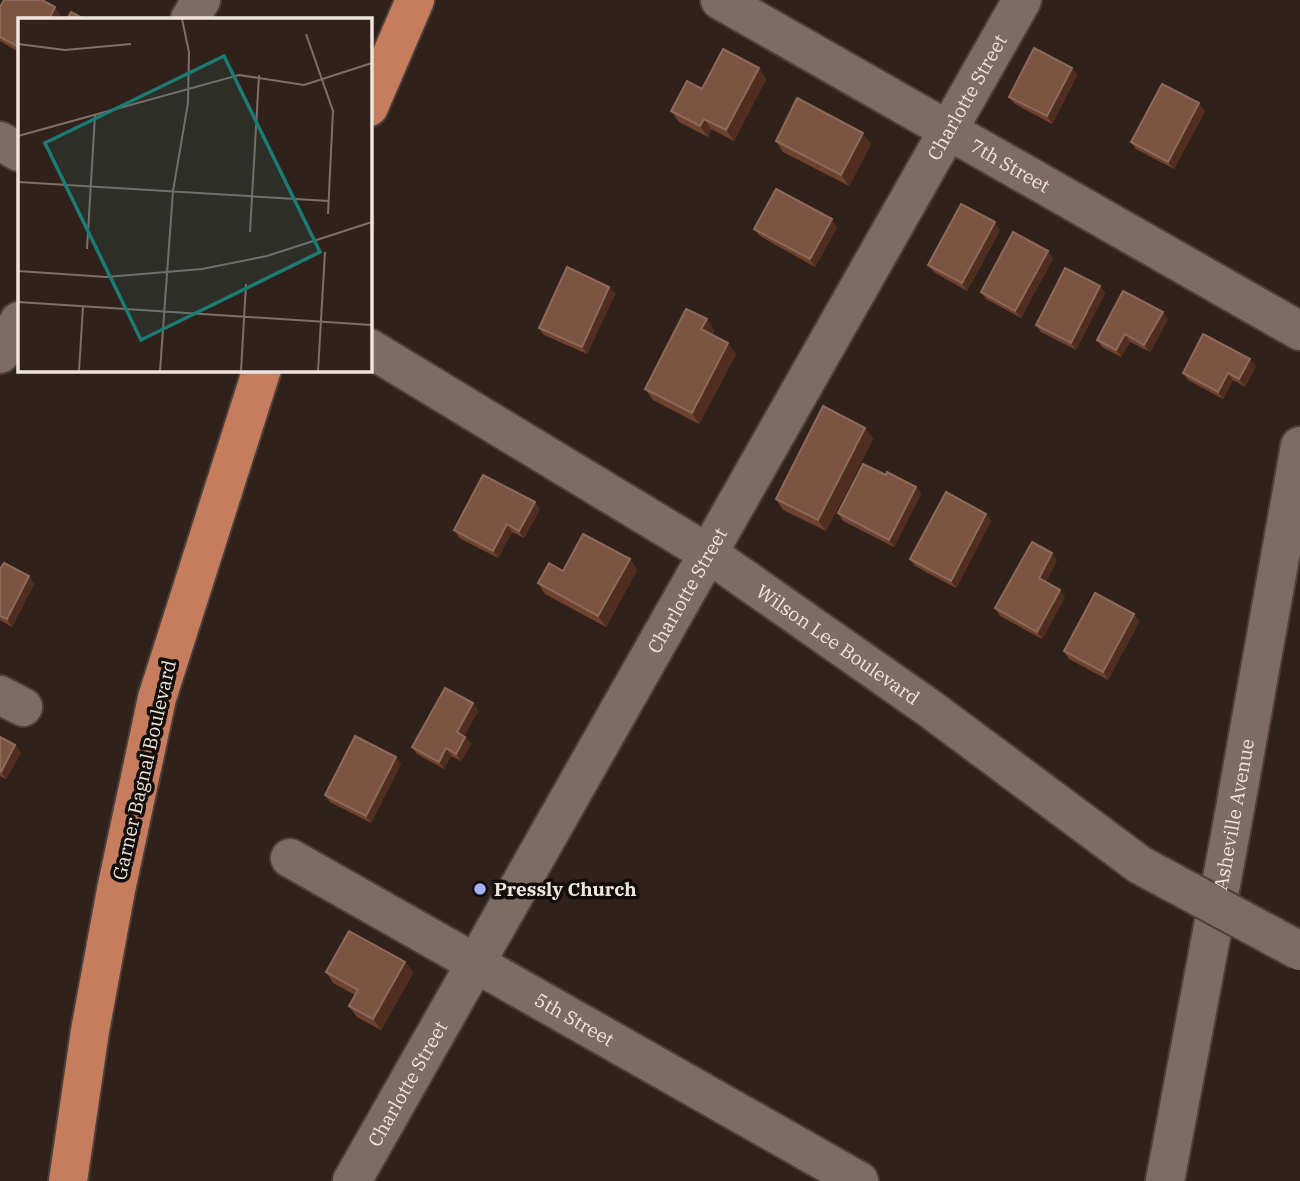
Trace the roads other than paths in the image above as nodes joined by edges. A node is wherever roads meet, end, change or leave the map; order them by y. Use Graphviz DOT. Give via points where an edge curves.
graph roads {
  1 [pos="201,0"];
  2 [pos="415,0"];
  3 [pos="720,0"];
  4 [pos="1022,0"];
  5 [pos="191,18"];
  6 [pos="371,102"];
  7 [pos="948,130"];
  8 [pos="0,141"];
  9 [pos="18,151"];
  10 [pos="18,323"];
  11 [pos="1300,331"];
  12 [pos="371,349"];
  13 [pos="0,354"];
  14 [pos="261,371"];
  15 [pos="1300,446"];
  16 [pos="709,554"];
  17 [pos="290,858"];
  18 [pos="1300,951"];
  19 [pos="475,964"];
  20 [pos="68,1181"];
  21 [pos="352,1181"];
  22 [pos="859,1181"];
  23 [pos="1165,1181"];
  1 -- 5 [label="street"];
  2 -- 6 [label="highway"];
  3 -- 7 [label="street, 7th Street"];
  4 -- 7 [label="street, Charlotte Street"];
  7 -- 11 [label="street, 7th Street"];
  7 -- 16 [label="street, Charlotte Street"];
  8 -- 9 [label="street"];
  10 -- 13 [label="street"];
  12 -- 16 [label="street, Wilson Lee Boulevard"];
  14 -- 20 [label="highway, Garner Bagnal Boulevard" via="157,698 90,1031"];
  15 -- 23 [label="street, Asheville Avenue"];
  16 -- 18 [label="street, Wilson Lee Boulevard, bridge" via="929,708 1140,865"];
  16 -- 19 [label="street, Charlotte Street"];
  17 -- 19 [label="street, 5th Street"];
  19 -- 21 [label="street, Charlotte Street"];
  19 -- 22 [label="street, 5th Street"];
}
